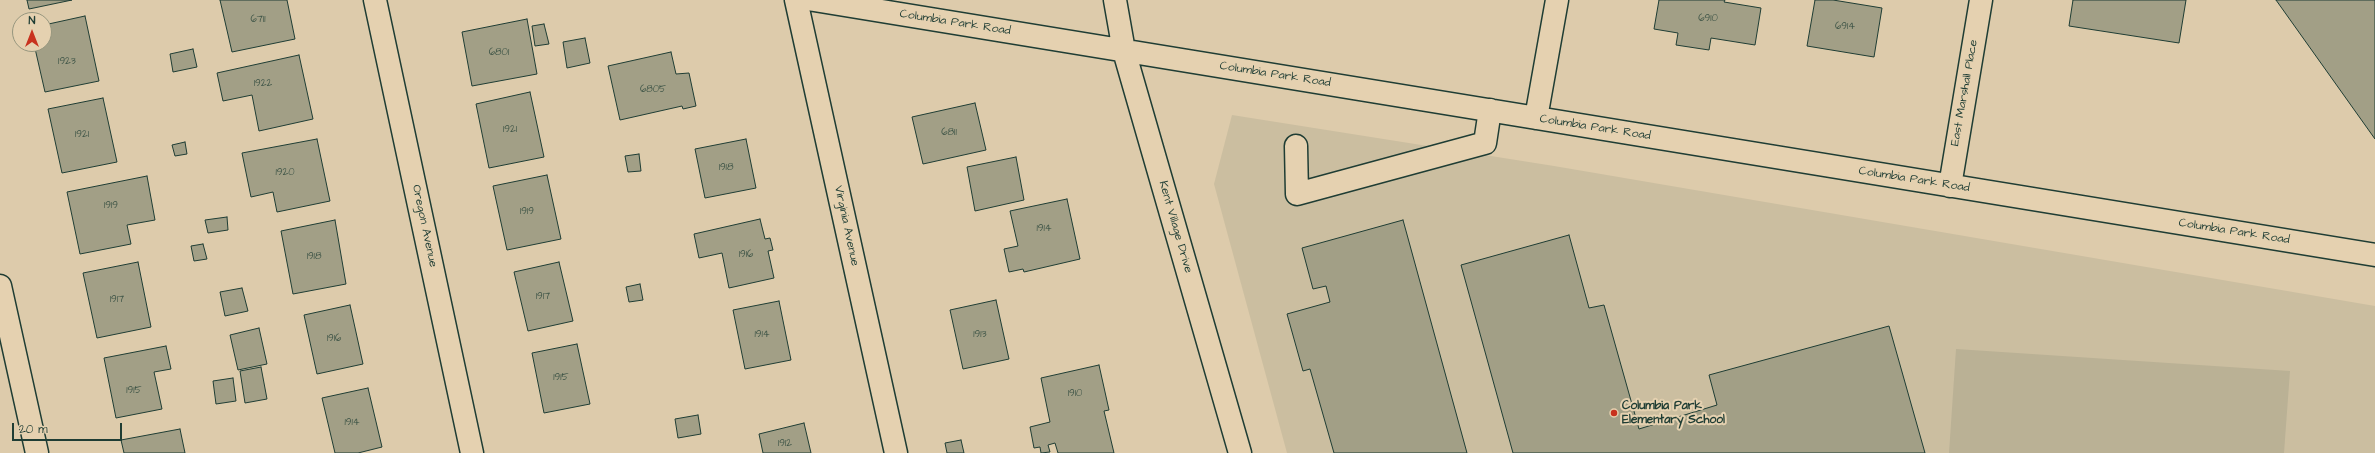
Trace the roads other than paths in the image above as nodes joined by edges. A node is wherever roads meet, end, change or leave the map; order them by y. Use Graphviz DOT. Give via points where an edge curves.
graph roads {
  1 [pos="375,0"];
  2 [pos="796,0"];
  3 [pos="814,0"];
  4 [pos="1115,0"];
  5 [pos="1557,0"];
  6 [pos="1981,0"];
  7 [pos="1124,51"];
  8 [pos="1490,110"];
  9 [pos="1536,118"];
  10 [pos="1296,146"];
  11 [pos="1950,186"];
  12 [pos="2375,255"];
  13 [pos="0,286"];
  14 [pos="37,453"];
  15 [pos="472,453"];
  16 [pos="896,453"];
  17 [pos="1240,453"];
  1 -- 15 [label="street, Oregon Avenue"];
  2 -- 16 [label="street, Virginia Avenue"];
  3 -- 7 [label="street, Columbia Park Road"];
  4 -- 7 [label="street, Kent Village Drive"];
  5 -- 9 [label="street"];
  6 -- 11 [label="street, East Marshall Place"];
  7 -- 8 [label="street, Columbia Park Road"];
  7 -- 17 [label="street, Kent Village Drive"];
  8 -- 9 [label="street, Columbia Park Road"];
  8 -- 10 [label="street" via="1485,143 1297,194"];
  9 -- 11 [label="street, Columbia Park Road"];
  11 -- 12 [label="street, Columbia Park Road"];
  13 -- 14 [label="street"];
}
